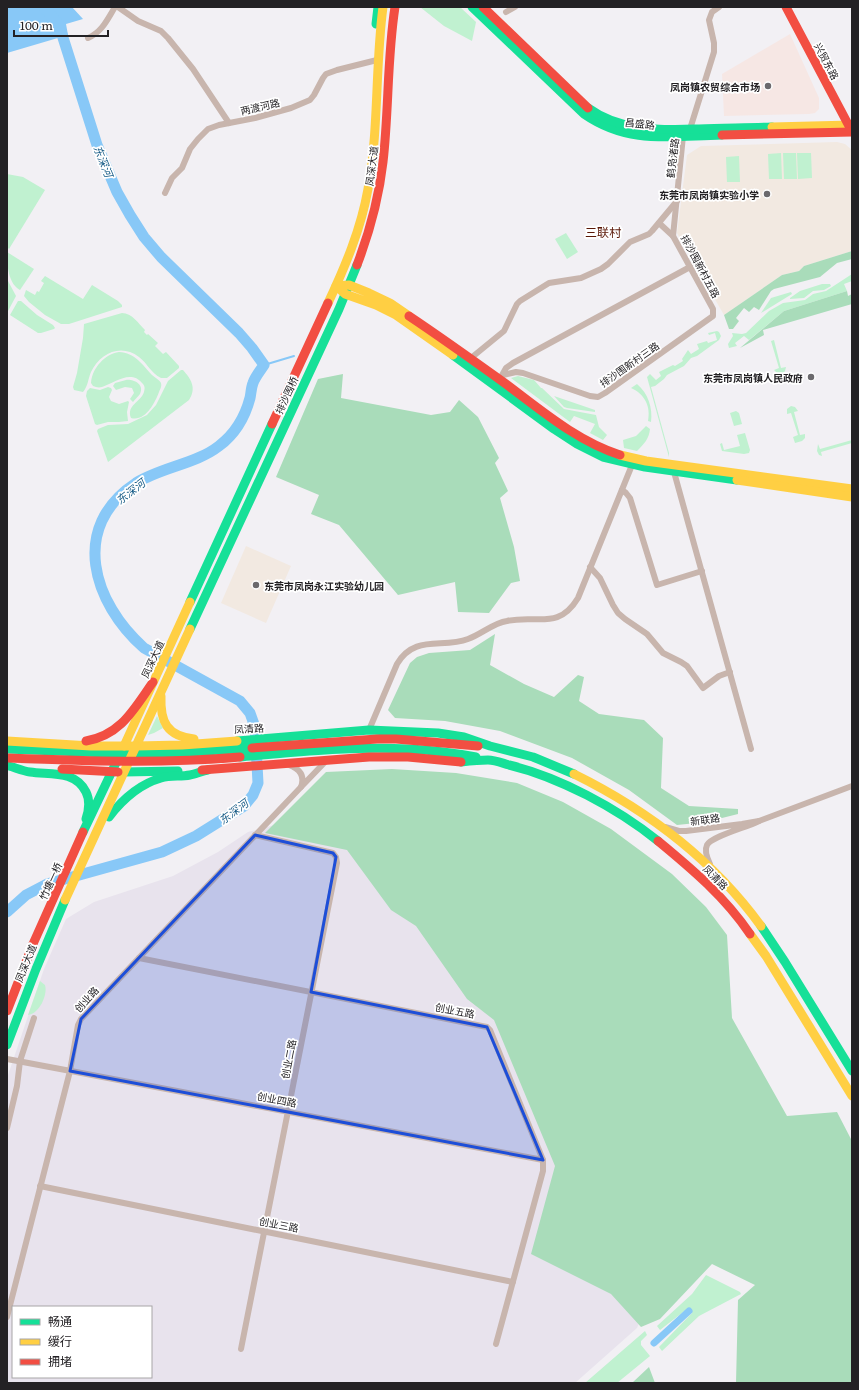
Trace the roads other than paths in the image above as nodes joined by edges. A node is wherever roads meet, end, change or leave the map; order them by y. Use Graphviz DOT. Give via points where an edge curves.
graph roads {
  1 [pos="116,7"];
  2 [pos="378,7"];
  3 [pos="383,7"];
  4 [pos="395,7"];
  5 [pos="399,7"];
  6 [pos="472,7"];
  7 [pos="483,7"];
  8 [pos="515,7"];
  9 [pos="719,7"];
  10 [pos="786,7"];
  11 [pos="506,12"];
  12 [pos="88,38"];
  13 [pos="378,46"];
  14 [pos="389,52"];
  15 [pos="377,60"];
  16 [pos="229,123"];
  17 [pos="851,128"];
  18 [pos="690,129"];
  19 [pos="683,136"];
  20 [pos="165,193"];
  21 [pos="677,201"];
  22 [pos="659,223"];
  23 [pos="673,236"];
  24 [pos="690,267"];
  25 [pos="349,285"];
  26 [pos="336,286"];
  27 [pos="345,294"];
  28 [pos="712,316"];
  29 [pos="321,319"];
  30 [pos="333,320"];
  31 [pos="471,358"];
  32 [pos="501,377"];
  33 [pos="632,465"];
  34 [pos="674,472"];
  35 [pos="248,476"];
  36 [pos="852,489"];
  37 [pos="622,490"];
  38 [pos="852,496"];
  39 [pos="590,567"];
  40 [pos="702,570"];
  41 [pos="730,672"];
  42 [pos="153,682"];
  43 [pos="162,689"];
  44 [pos="369,730"];
  45 [pos="7,741"];
  46 [pos="206,742"];
  47 [pos="52,744"];
  48 [pos="124,746"];
  49 [pos="136,746"];
  50 [pos="339,746"];
  51 [pos="490,746"];
  52 [pos="7,749"];
  53 [pos="751,749"];
  54 [pos="327,760"];
  55 [pos="489,760"];
  56 [pos="8,763"];
  57 [pos="284,764"];
  58 [pos="208,770"];
  59 [pos="112,772"];
  60 [pos="124,772"];
  61 [pos="852,786"];
  62 [pos="301,787"];
  63 [pos="759,821"];
  64 [pos="654,822"];
  65 [pos="255,836"];
  66 [pos="90,846"];
  67 [pos="77,847"];
  68 [pos="713,871"];
  69 [pos="44,919"];
  70 [pos="139,958"];
  71 [pos="311,992"];
  72 [pos="7,1011"];
  73 [pos="34,1018"];
  74 [pos="7,1044"];
  75 [pos="7,1058"];
  76 [pos="20,1061"];
  77 [pos="70,1070"];
  78 [pos="852,1071"];
  79 [pos="852,1096"];
  80 [pos="288,1112"];
  81 [pos="7,1128"];
  82 [pos="542,1160"];
  83 [pos="40,1186"];
  84 [pos="264,1232"];
  85 [pos="513,1282"];
  86 [pos="7,1317"];
  87 [pos="496,1344"];
  88 [pos="241,1349"];
  1 -- 12 [label="street" via="101,30"];
  1 -- 16 [label="street" via="161,31 168,38 193,69"];
  2 -- 13 [label="main road" via="375,31"];
  3 -- 13 [label="main road, 凤深大道"];
  4 -- 14 [label="main road, 凤深大道"];
  5 -- 14 [label="main road" via="396,33"];
  6 -- 19 [label="main road, 昌盛路" via="578,109 597,123 633,136"];
  7 -- 18 [label="main road, 昌盛路" via="598,115 636,129"];
  8 -- 11 [label="street"];
  9 -- 18 [label="street, 鹤凫渚路" via="712,12 709,20 714,52"];
  10 -- 17 [label="main road, 兴贸东路"];
  13 -- 15 [label="main road, 凤深大道"];
  14 -- 25 [label="main road, 凤深大道" via="385,145 379,192 369,235"];
  15 -- 16 [label="street, 两渡河路" via="326,74 310,100 261,117"];
  15 -- 26 [label="main road, 凤深大道" via="374,144 368,189 355,239"];
  16 -- 20 [label="street, 两渡河路" via="213,127 198,139"];
  17 -- 18 [label="main road, 昌盛路"];
  17 -- 19 [label="main road, 昌盛路"];
  18 -- 19 [label="street, 鹤凫渚路"];
  19 -- 21 [label="street, 鹤凫渚路"];
  21 -- 22 [label="street"];
  21 -- 23 [label="street, 排沙围新村五路"];
  22 -- 23 [label="street"];
  22 -- 31 [label="street" via="649,234 630,242 601,269 581,278 549,283 520,301 504,331"];
  23 -- 24 [label="street, 排沙围新村五路"];
  24 -- 28 [label="street, 排沙围新村五路" via="713,309"];
  24 -- 32 [label="street" via="513,363 506,368"];
  25 -- 26 [label="main road"];
  25 -- 27 [label="main road, 凤深大道"];
  25 -- 31 [label="main road" via="390,303"];
  26 -- 27 [label="main road"];
  26 -- 29 [label="main road, 凤深大道"];
  27 -- 30 [label="main road, 凤深大道"];
  27 -- 33 [label="main road" via="396,315 578,444 603,457"];
  28 -- 32 [label="street, 排沙围新村三路" via="598,396 585,395 523,373 516,372"];
  29 -- 35 [label="main road, 排沙围桥"];
  30 -- 43 [label="main road, 排沙围桥"];
  31 -- 32 [label="main road"];
  32 -- 36 [label="main road" via="571,432 595,446 621,455 646,461"];
  33 -- 34 [label="main road"];
  33 -- 37 [label="street"];
  34 -- 38 [label="main road"];
  34 -- 40 [label="street"];
  35 -- 42 [label="main road, 凤深大道"];
  37 -- 39 [label="street"];
  37 -- 40 [label="street" via="630,498 657,585"];
  39 -- 41 [label="street" via="600,578 618,613 647,634 663,653 687,666 703,688 719,676"];
  39 -- 44 [label="street" via="574,604 569,611 558,617 547,620 505,621 463,641 422,644 407,651 396,664"];
  40 -- 41 [label="street"];
  41 -- 53 [label="street"];
  42 -- 47 [label="main road" via="123,723 105,736 90,741"];
  42 -- 48 [label="main road, 凤深大道"];
  43 -- 46 [label="main road" via="161,711 168,728 182,738"];
  43 -- 49 [label="main road"];
  44 -- 46 [label="main road, 凤清路"];
  44 -- 51 [label="main road, 凤清路" via="446,734"];
  45 -- 47 [label="main road, 凤清路"];
  46 -- 49 [label="main road, 凤清路"];
  47 -- 48 [label="main road, 凤清路"];
  48 -- 49 [label="main road, 凤清路"];
  48 -- 59 [label="main road, 凤深大道"];
  49 -- 60 [label="main road"];
  50 -- 51 [label="main road, 凤清路" via="396,739"];
  50 -- 52 [label="main road, 凤清路" via="109,755"];
  50 -- 55 [label="main road, 凤清路" via="400,748"];
  50 -- 56 [label="main road, 凤清路" via="208,760 142,763"];
  51 -- 64 [label="main road, 凤清路" via="559,767 617,798"];
  54 -- 55 [label="main road, 凤清路" via="382,756 458,762"];
  54 -- 57 [label="main road, 凤清路"];
  54 -- 62 [label="street, 创业路"];
  55 -- 79 [label="main road, 凤清路" via="526,769 575,789 636,825 697,873 727,903 750,933"];
  56 -- 59 [label="main road, 凤清路"];
  56 -- 67 [label="main road" via="30,772 66,775 80,782 86,792 89,806"];
  57 -- 58 [label="main road, 凤清路"];
  57 -- 62 [label="street" via="300,772 303,779"];
  58 -- 60 [label="main road, 凤清路"];
  58 -- 66 [label="main road" via="162,778 138,789 112,812"];
  59 -- 60 [label="main road, 凤清路"];
  59 -- 67 [label="main road, 凤深大道"];
  60 -- 66 [label="main road"];
  61 -- 63 [label="street, 新联路"];
  62 -- 65 [label="street, 创业路"];
  63 -- 64 [label="street, 新联路" via="686,831 671,829"];
  63 -- 68 [label="street, 新联路" via="718,837 707,845 706,856"];
  64 -- 68 [label="main road, 凤清路"];
  65 -- 70 [label="street, 创业路"];
  65 -- 71 [label="street, 创业二路" via="333,853 336,857 337,863"];
  66 -- 74 [label="main road, 凤深大道" via="39,958"];
  67 -- 69 [label="main road, 竹塘一桥"];
  68 -- 78 [label="main road, 凤清路" via="736,894 764,930"];
  69 -- 72 [label="main road, 凤深大道"];
  70 -- 71 [label="street, 创业五路"];
  70 -- 77 [label="street, 创业路" via="81,1019"];
  71 -- 80 [label="street, 创业二路"];
  71 -- 82 [label="street, 创业五路" via="487,1027"];
  73 -- 76 [label="street"];
  75 -- 76 [label="street, 创业四路"];
  76 -- 77 [label="street, 创业四路"];
  76 -- 81 [label="street"];
  77 -- 80 [label="street, 创业四路"];
  77 -- 83 [label="street, 创业路"];
  80 -- 82 [label="street, 创业四路"];
  80 -- 84 [label="street, 创业二路"];
  82 -- 85 [label="street, 创业五路" via="543,1171"];
  83 -- 84 [label="street, 创业三路"];
  83 -- 86 [label="street, 创业路"];
  84 -- 85 [label="street, 创业三路"];
  84 -- 88 [label="street, 创业二路"];
  85 -- 87 [label="street, 创业五路"];
}
